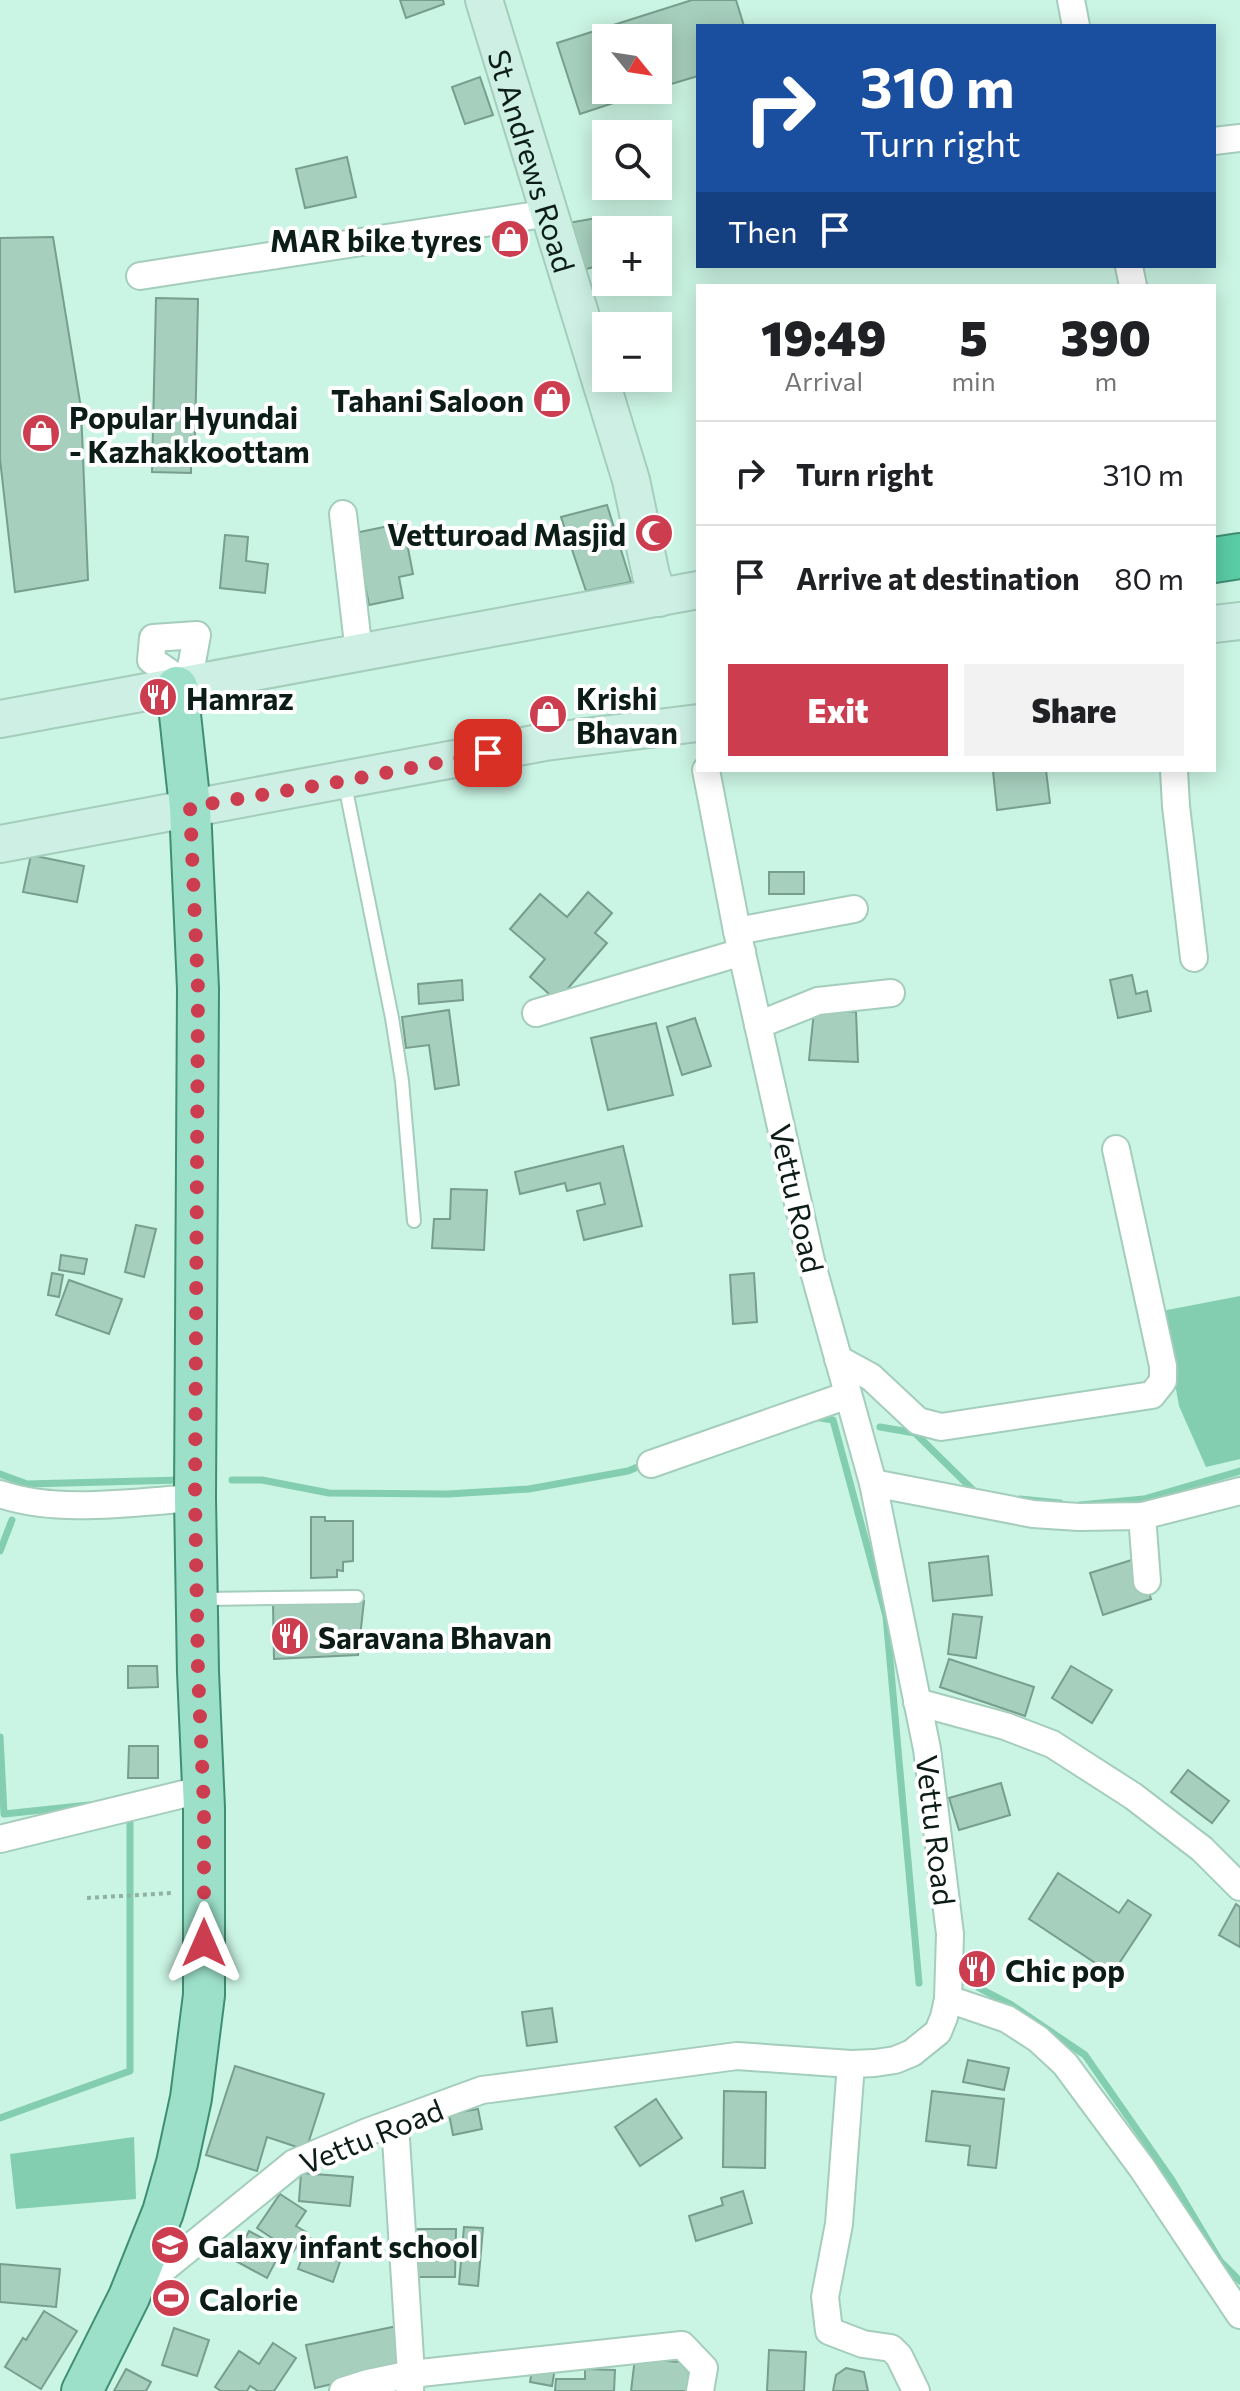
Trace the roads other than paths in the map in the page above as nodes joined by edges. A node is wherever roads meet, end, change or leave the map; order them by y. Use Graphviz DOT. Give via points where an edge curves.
graph roads {
  1 [pos="484,0"];
  2 [pos="1071,0"];
  3 [pos="1076,24"];
  4 [pos="1240,138"];
  5 [pos="1216,141"];
  6 [pos="550,213"];
  7 [pos="140,276"];
  8 [pos="343,514"];
  9 [pos="1240,556"];
  10 [pos="1216,560"];
  11 [pos="696,590"];
  12 [pos="659,598"];
  13 [pos="1240,621"];
  14 [pos="1216,624"];
  15 [pos="359,653"];
  16 [pos="176,682"];
  17 [pos="0,719"];
  18 [pos="696,726"];
  19 [pos="706,772"];
  20 [pos="1174,772"];
  21 [pos="344,781"];
  22 [pos="190,807"];
  23 [pos="0,844"];
  24 [pos="854,909"];
  25 [pos="740,942"];
  26 [pos="1194,958"];
  27 [pos="891,993"];
  28 [pos="536,1013"];
  29 [pos="758,1025"];
  30 [pos="1116,1149"];
  31 [pos="414,1221"];
  32 [pos="838,1359"];
  33 [pos="848,1395"];
  34 [pos="651,1464"];
  35 [pos="873,1483"];
  36 [pos="1240,1491"];
  37 [pos="0,1494"];
  38 [pos="195,1498"];
  39 [pos="1142,1516"];
  40 [pos="1147,1581"];
  41 [pos="357,1597"];
  42 [pos="196,1599"];
  43 [pos="917,1702"];
  44 [pos="204,1789"];
  45 [pos="0,1839"];
  46 [pos="1240,1887"];
  47 [pos="948,1999"];
  48 [pos="851,2064"];
  49 [pos="395,2123"];
  50 [pos="129,2297"];
  51 [pos="1240,2315"];
  52 [pos="411,2382"];
  53 [pos="82,2391"];
  54 [pos="343,2391"];
  55 [pos="700,2391"];
  56 [pos="916,2391"];
  1 -- 6 [label="street, St Andrews Road"];
  2 -- 3 [label="street"];
  4 -- 5 [label="street"];
  6 -- 7 [label="street"];
  6 -- 12 [label="street, St Andrews Road" via="631,480"];
  8 -- 15 [label="street"];
  9 -- 10 [label="highway"];
  11 -- 12 [label="street"];
  12 -- 15 [label="street"];
  13 -- 14 [label="street"];
  15 -- 16 [label="street"];
  16 -- 17 [label="street"];
  16 -- 22 [label="main road"];
  18 -- 21 [label="street" via="545,742"];
  19 -- 25 [label="street, Vettu Road"];
  20 -- 26 [label="street"];
  21 -- 22 [label="street"];
  21 -- 31 [label="lane" via="392,1018"];
  22 -- 23 [label="street"];
  22 -- 38 [label="main road" via="198,989"];
  24 -- 25 [label="street"];
  25 -- 28 [label="street"];
  25 -- 29 [label="street, Vettu Road"];
  27 -- 29 [label="street" via="818,1001"];
  29 -- 32 [label="street, Vettu Road"];
  30 -- 32 [label="street" via="1163,1366 1163,1381 1152,1395 941,1427 918,1421 871,1377"];
  32 -- 33 [label="street, Vettu Road"];
  33 -- 34 [label="street"];
  33 -- 35 [label="street, Vettu Road"];
  35 -- 39 [label="street" via="1033,1514"];
  35 -- 43 [label="street, Vettu Road"];
  36 -- 39 [label="street"];
  37 -- 38 [label="street" via="19,1501 75,1505"];
  38 -- 42 [label="main road"];
  39 -- 40 [label="street"];
  41 -- 42 [label="lane"];
  42 -- 44 [label="main road"];
  43 -- 46 [label="street" via="1052,1744 1133,1796 1202,1849"];
  43 -- 47 [label="street, Vettu Road" via="950,1934"];
  44 -- 45 [label="street"];
  44 -- 50 [label="main road" via="204,1995 191,2098 163,2212"];
  47 -- 48 [label="street, Vettu Road" via="938,2032 912,2053"];
  47 -- 51 [label="street" via="1007,2019 1065,2064"];
  48 -- 49 [label="street, Vettu Road" via="737,2056 482,2090"];
  48 -- 56 [label="street" via="839,2224 825,2297 829,2331 891,2348"];
  49 -- 50 [label="street, Vettu Road" via="294,2163"];
  49 -- 52 [label="street"];
  50 -- 53 [label="main road"];
  52 -- 54 [label="street" via="368,2383"];
  52 -- 55 [label="street" via="682,2345 704,2368"];
}
